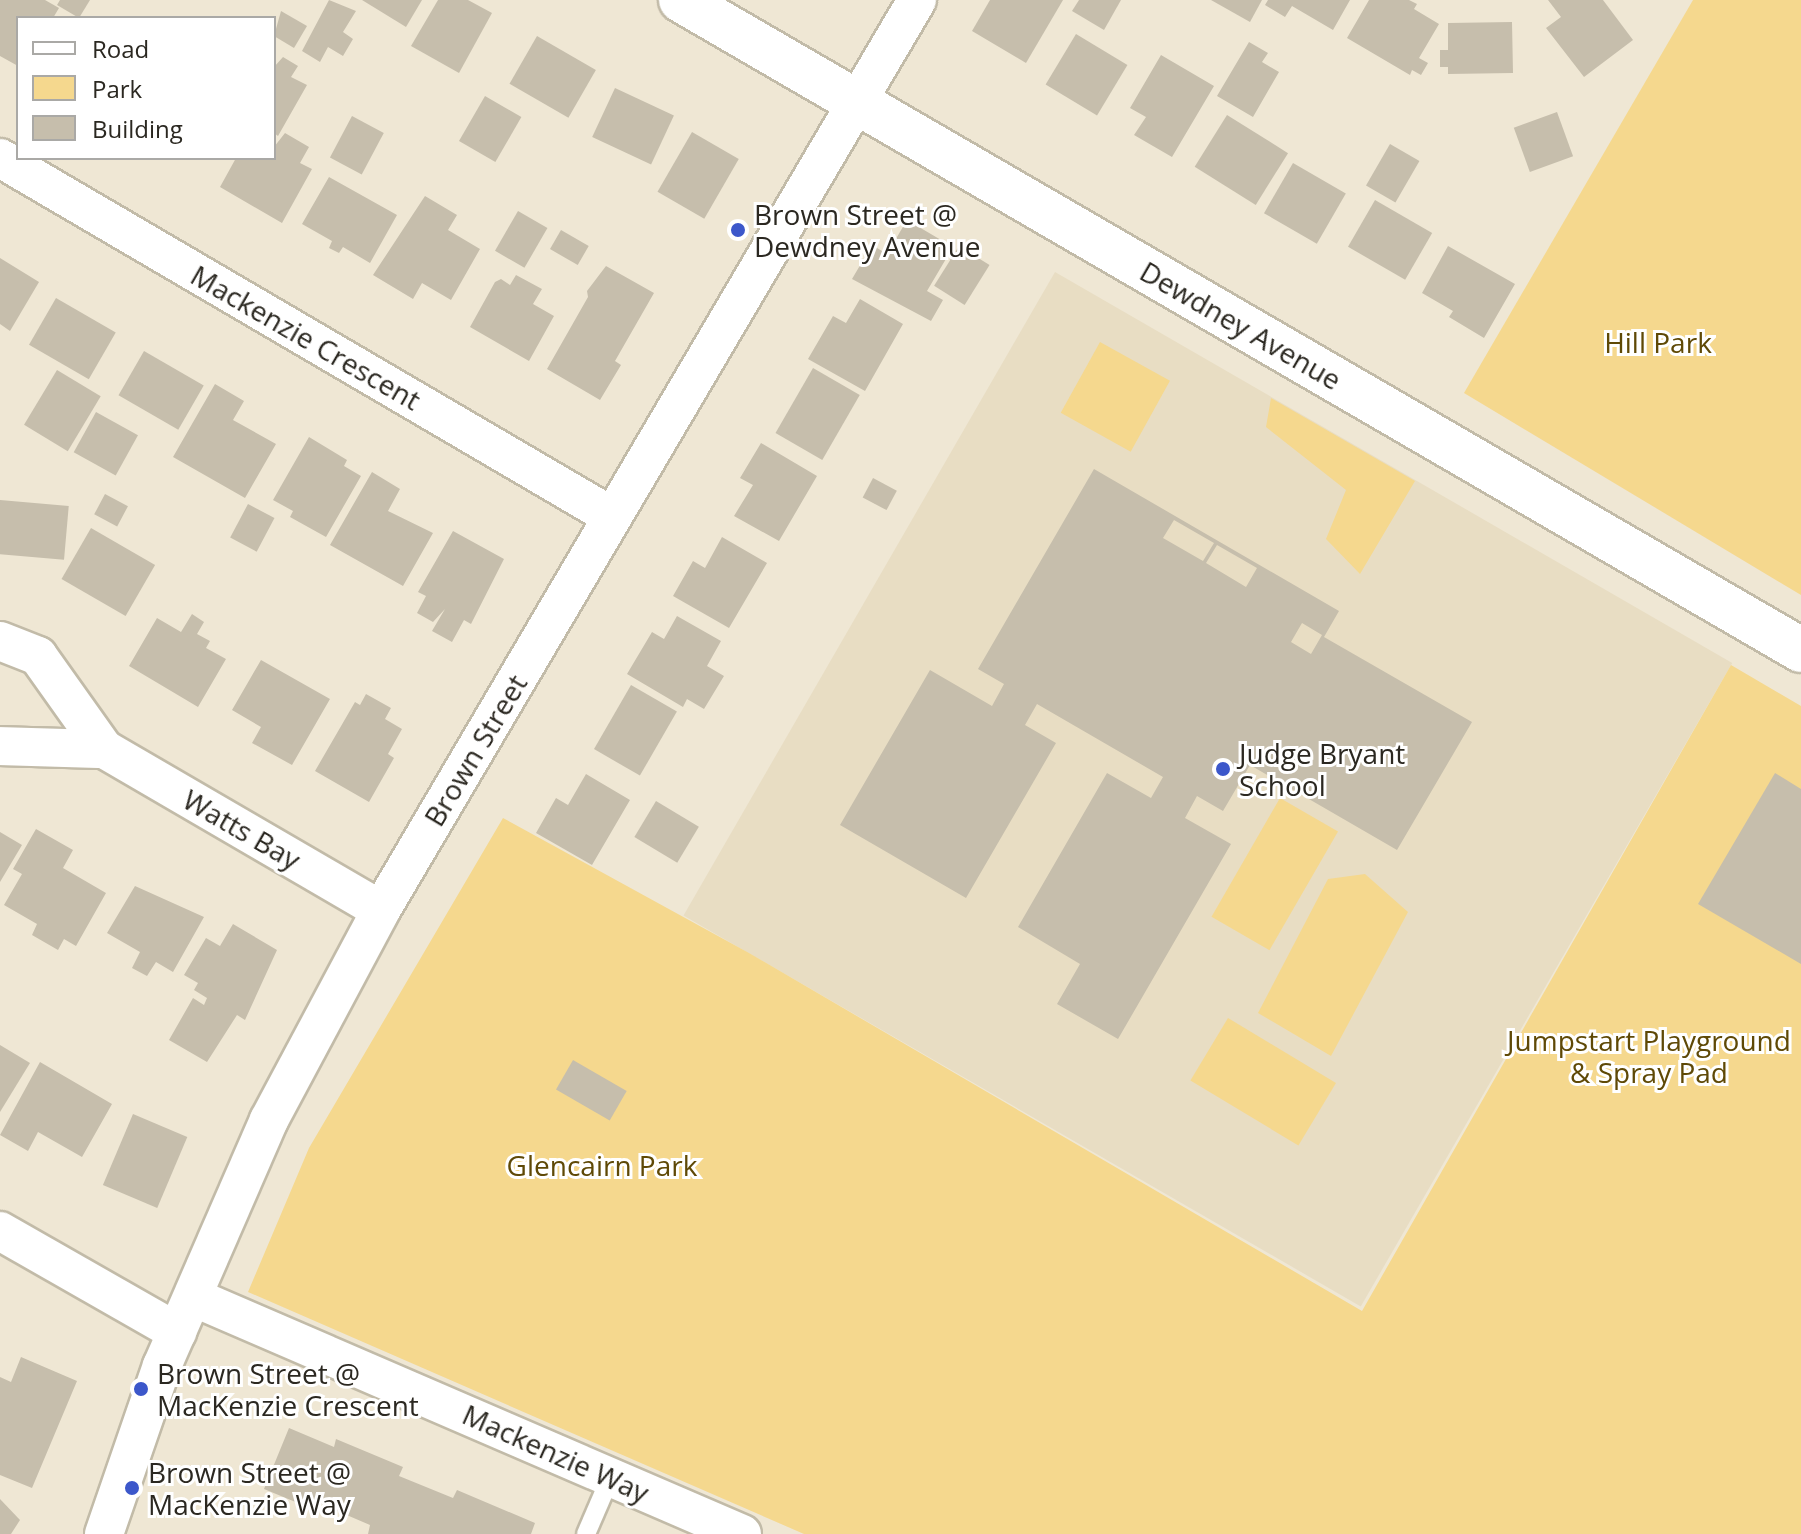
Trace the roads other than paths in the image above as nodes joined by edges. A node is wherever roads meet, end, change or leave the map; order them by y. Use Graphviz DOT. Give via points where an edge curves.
graph roads {
  1 [pos="681,0"];
  2 [pos="917,0"];
  3 [pos="857,102"];
  4 [pos="0,158"];
  5 [pos="613,517"];
  6 [pos="0,641"];
  7 [pos="1801,650"];
  8 [pos="0,746"];
  9 [pos="104,749"];
  10 [pos="381,910"];
  11 [pos="0,1231"];
  12 [pos="193,1297"];
  13 [pos="177,1332"];
  14 [pos="611,1476"];
  15 [pos="104,1534"];
  16 [pos="586,1534"];
  17 [pos="742,1534"];
  1 -- 3 [label="street, Dewdney Avenue"];
  2 -- 3 [label="street, Brown Street"];
  3 -- 5 [label="street, Brown Street"];
  3 -- 7 [label="street, Dewdney Avenue"];
  4 -- 5 [label="street, Mackenzie Crescent"];
  5 -- 10 [label="street, Brown Street"];
  6 -- 9 [label="street, Watts Bay" via="38,656"];
  8 -- 9 [label="street, Watts Bay"];
  9 -- 10 [label="street, Watts Bay"];
  10 -- 12 [label="street, Brown Street" via="269,1120"];
  11 -- 13 [label="street"];
  12 -- 13 [label="street, Brown Street"];
  12 -- 14 [label="street, Mackenzie Way"];
  13 -- 15 [label="street, Brown Street"];
  14 -- 16 [label="lane"];
  14 -- 17 [label="street, Mackenzie Way"];
}
